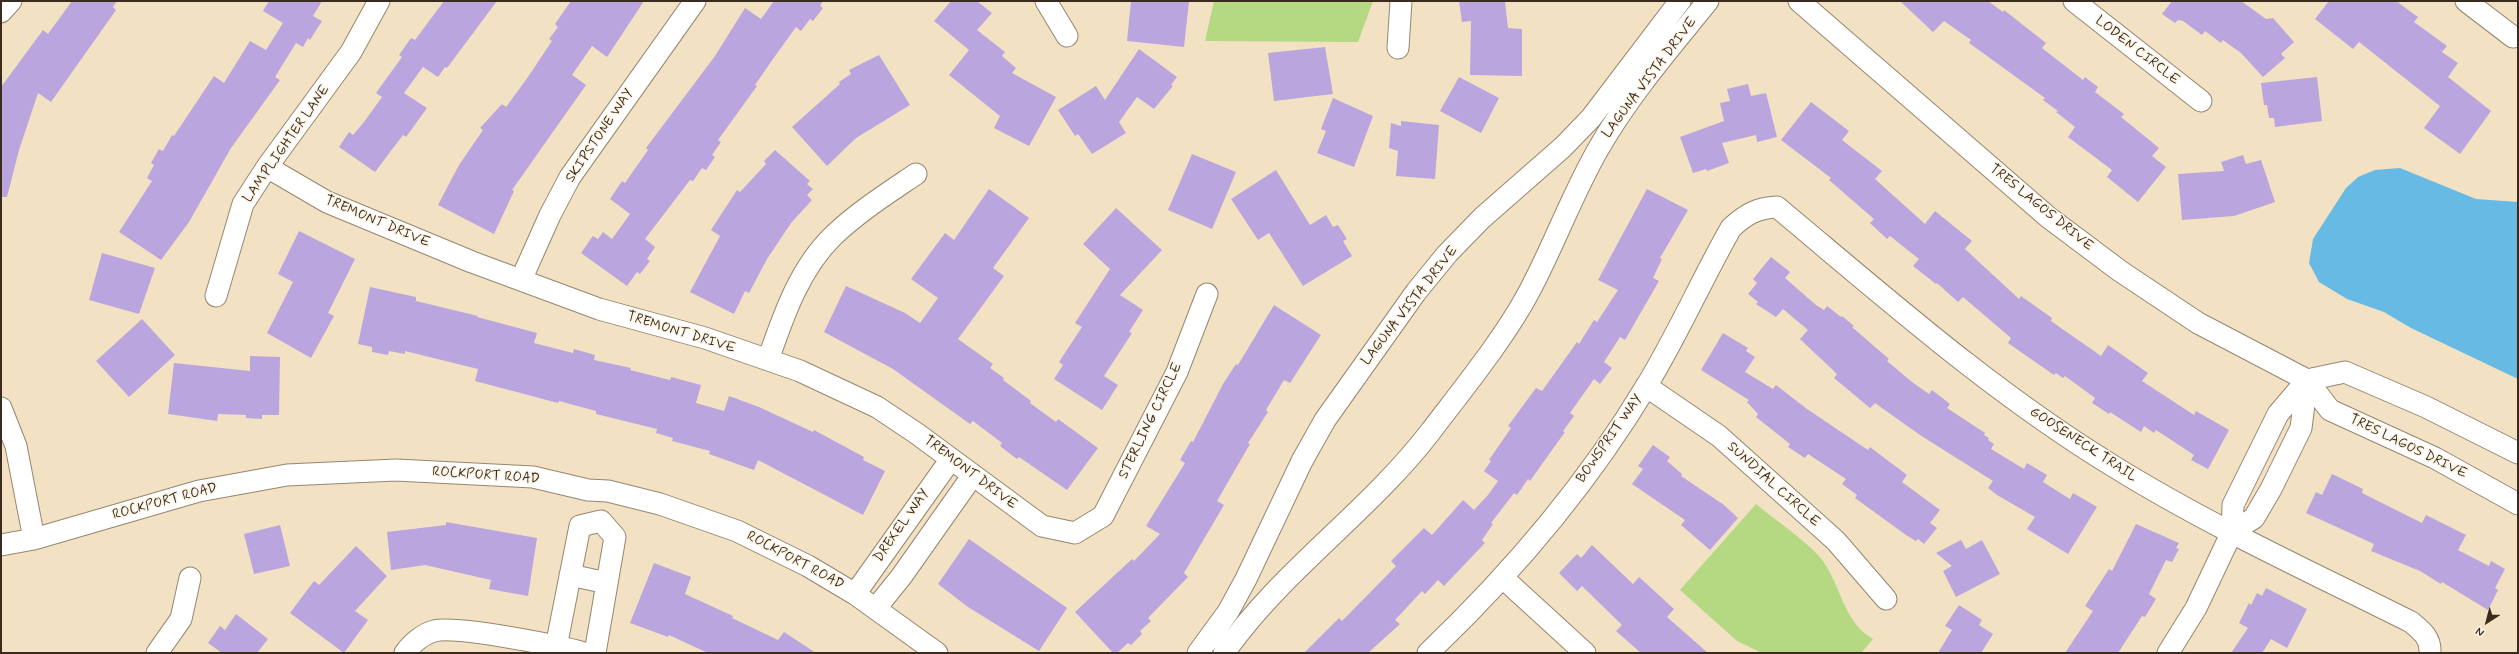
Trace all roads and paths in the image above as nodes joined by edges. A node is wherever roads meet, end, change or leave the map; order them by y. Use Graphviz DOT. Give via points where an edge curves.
graph roads {
  1 [pos="11,1"];
  2 [pos="379,1"];
  3 [pos="695,1"];
  4 [pos="1046,1"];
  5 [pos="1401,1"];
  6 [pos="1680,1"];
  7 [pos="1708,1"];
  8 [pos="1799,1"];
  9 [pos="2074,1"];
  10 [pos="2466,1"];
  11 [pos="1,12"];
  12 [pos="1066,36"];
  13 [pos="2513,37"];
  14 [pos="1398,48"];
  15 [pos="2201,101"];
  16 [pos="267,167"];
  17 [pos="916,174"];
  18 [pos="1762,208"];
  19 [pos="521,280"];
  20 [pos="1207,294"];
  21 [pos="216,296"];
  22 [pos="768,360"];
  23 [pos="2307,380"];
  24 [pos="1646,386"];
  25 [pos="1,408"];
  26 [pos="2518,453"];
  27 [pos="951,459"];
  28 [pos="973,475"];
  29 [pos="608,491"];
  30 [pos="2518,504"];
  31 [pos="601,521"];
  32 [pos="905,522"];
  33 [pos="2232,532"];
  34 [pos="1075,533"];
  35 [pos="928,538"];
  36 [pos="2,539"];
  37 [pos="34,540"];
  38 [pos="570,575"];
  39 [pos="190,578"];
  40 [pos="1503,578"];
  41 [pos="607,583"];
  42 [pos="855,594"];
  43 [pos="1886,599"];
  44 [pos="876,608"];
  45 [pos="556,647"];
  46 [pos="2430,649"];
  47 [pos="160,652"];
  48 [pos="405,653"];
  49 [pos="584,653"];
  50 [pos="595,653"];
  51 [pos="937,653"];
  52 [pos="1198,653"];
  53 [pos="1224,653"];
  54 [pos="1428,653"];
  55 [pos="1585,653"];
  56 [pos="2168,653"];
  1 -- 11 [label="street"];
  2 -- 16 [label="street, LAMPLIGHTER LANE" via="351,52"];
  3 -- 19 [label="street, SKIPSTONE WAY" via="570,177"];
  4 -- 12 [label="street"];
  5 -- 14 [label="street"];
  6 -- 52 [label="street, LAGUNA VISTA DRIVE" via="1591,118 1557,152 1482,218 1447,254 1407,305 1325,420 1302,460 1246,579 1228,612"];
  7 -- 53 [label="street, LAGUNA VISTA DRIVE" via="1650,74 1603,141 1528,292 1502,334 1431,432 1366,506 1262,606"];
  8 -- 23 [label="street, TRES LAGOS DRIVE" via="2048,216 2120,271 2198,323"];
  9 -- 15 [label="street, LODEN CIRCLE"];
  10 -- 13 [label="street"];
  16 -- 19 [label="street, TREMONT DRIVE" via="327,202 365,219"];
  16 -- 21 [label="street, LAMPLIGHTER LANE" via="243,204"];
  17 -- 22 [label="street" via="862,211 832,237 807,271 787,307"];
  18 -- 24 [label="street, BOWSPRIT WAY" via="1746,214 1731,228 1681,327"];
  18 -- 33 [label="street, GOOSENECK TRAIL" via="1777,207 1942,345 2059,432 2175,503"];
  19 -- 22 [label="street, TREMONT DRIVE" via="599,309 705,338"];
  20 -- 34 [label="street, STERLING CIRCLE" via="1177,372 1103,516"];
  22 -- 27 [label="street, TREMONT DRIVE" via="800,371 876,407"];
  23 -- 26 [label="street" via="2345,372 2426,407"];
  23 -- 30 [label="street, TRES LAGOS DRIVE" via="2330,410 2435,458"];
  23 -- 33 [label="street" via="2301,428 2271,489 2254,518"];
  24 -- 40 [label="street, BOWSPRIT WAY" via="1571,495"];
  24 -- 43 [label="street, SUNDIAL CIRCLE" via="1719,436 1836,541"];
  25 -- 37 [label="street" via="16,446"];
  27 -- 28 [label="street, TREMONT DRIVE"];
  27 -- 32 [label="street, DREXEL WAY"];
  28 -- 34 [label="street, TREMONT DRIVE" via="1042,526"];
  28 -- 35 [label="street, DREXEL WAY"];
  29 -- 31 [label="street"];
  29 -- 37 [label="street, ROCKPORT ROAD" via="588,490 533,477 396,470 287,474 199,492"];
  29 -- 42 [label="street, ROCKPORT ROAD" via="660,504 737,531 808,566"];
  31 -- 38 [label="street" via="580,526"];
  31 -- 41 [label="street" via="616,537"];
  32 -- 35 [label="street"];
  32 -- 42 [label="street, DREXEL WAY"];
  33 -- 46 [label="street, GOOSENECK TRAIL" via="2411,622 2424,632"];
  33 -- 56 [label="street" via="2196,608"];
  35 -- 44 [label="street, DREXEL WAY"];
  36 -- 37 [label="street, ROCKPORT ROAD"];
  38 -- 41 [label="street"];
  38 -- 45 [label="street"];
  39 -- 47 [label="street" via="181,619"];
  40 -- 54 [label="street, BOWSPRIT WAY"];
  40 -- 55 [label="street"];
  41 -- 50 [label="street"];
  42 -- 44 [label="street, ROCKPORT ROAD"];
  44 -- 51 [label="street, ROCKPORT ROAD"];
  45 -- 48 [label="street" via="461,630 434,631 410,645"];
  45 -- 49 [label="street"];
}
